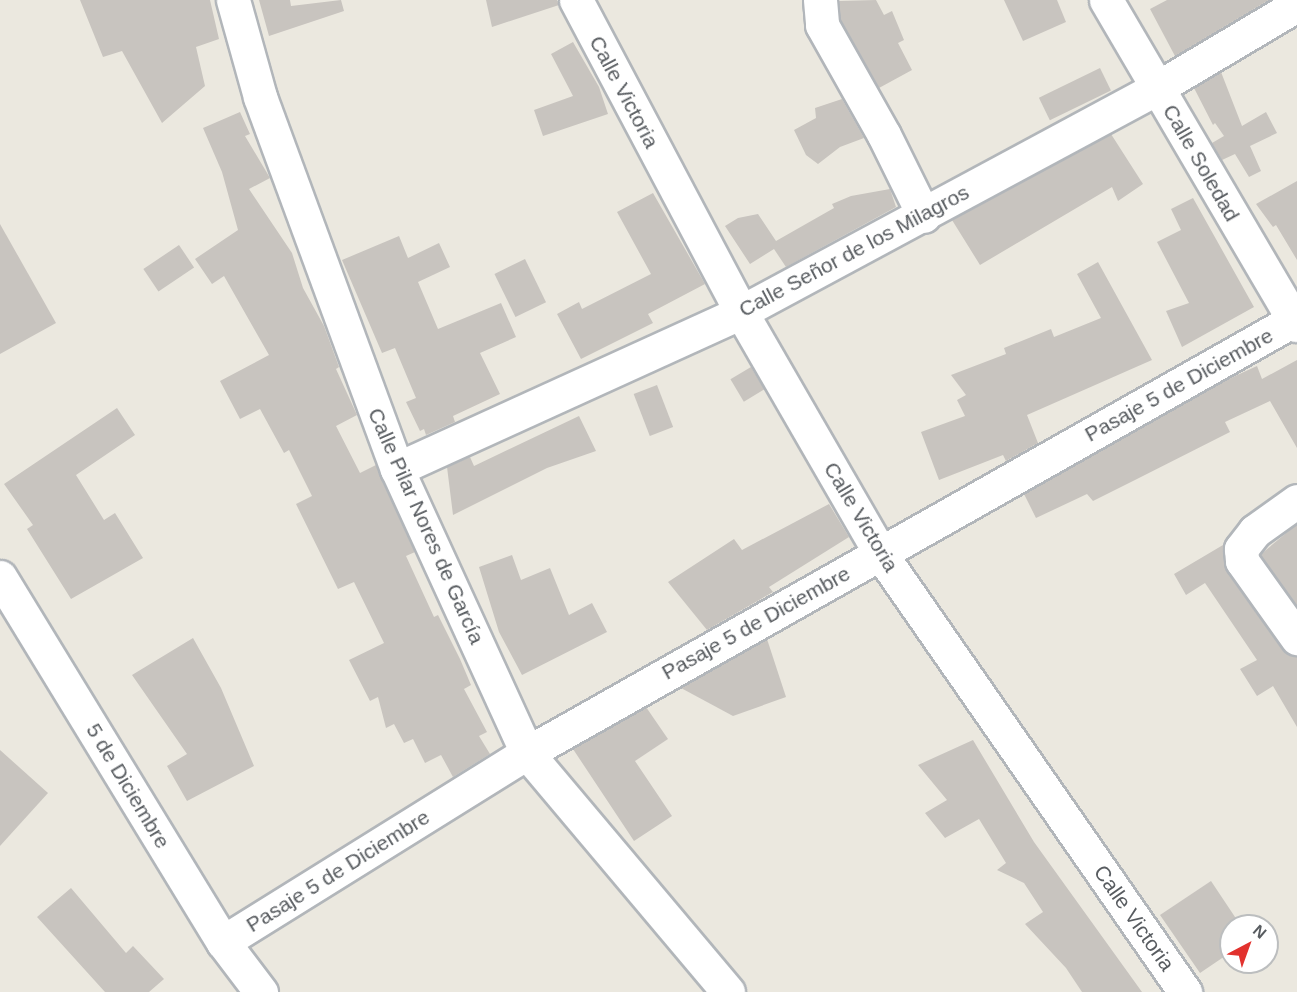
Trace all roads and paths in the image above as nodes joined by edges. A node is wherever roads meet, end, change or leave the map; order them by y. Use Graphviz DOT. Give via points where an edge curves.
graph roads {
  1 [pos="233,0"];
  2 [pos="820,0"];
  3 [pos="1106,0"];
  4 [pos="587,4"];
  5 [pos="1297,5"];
  6 [pos="1157,88"];
  7 [pos="924,216"];
  8 [pos="741,312"];
  9 [pos="1296,321"];
  10 [pos="397,469"];
  11 [pos="1297,501"];
  12 [pos="880,553"];
  13 [pos="0,577"];
  14 [pos="1297,638"];
  15 [pos="527,753"];
  16 [pos="223,942"];
  17 [pos="261,992"];
  18 [pos="728,992"];
  19 [pos="1185,992"];
  1 -- 10 [label="street, Calle Pilar Nores de García" via="260,97"];
  2 -- 7 [label="street" via="822,25"];
  3 -- 6 [label="street, Calle Soledad"];
  4 -- 8 [label="street, Calle Victoria"];
  5 -- 6 [label="street, Calle Señor de los Milagros"];
  6 -- 7 [label="street, Calle Señor de los Milagros"];
  6 -- 9 [label="street, Calle Soledad"];
  7 -- 8 [label="street, Calle Señor de los Milagros"];
  8 -- 10 [label="street, Calle Señor de los Milagros"];
  8 -- 12 [label="street, Calle Victoria"];
  9 -- 12 [label="street, Pasaje 5 de Diciembre"];
  10 -- 15 [label="street, Calle Pilar Nores de García"];
  11 -- 14 [label="street" via="1255,531 1241,549 1242,561"];
  12 -- 15 [label="street, Pasaje 5 de Diciembre"];
  12 -- 19 [label="street, Calle Victoria"];
  13 -- 16 [label="street, 5 de Diciembre"];
  15 -- 16 [label="street, Pasaje 5 de Diciembre"];
  15 -- 18 [label="street, Calle Pilar Nores de García"];
  16 -- 17 [label="street, 5 de Diciembre"];
}
